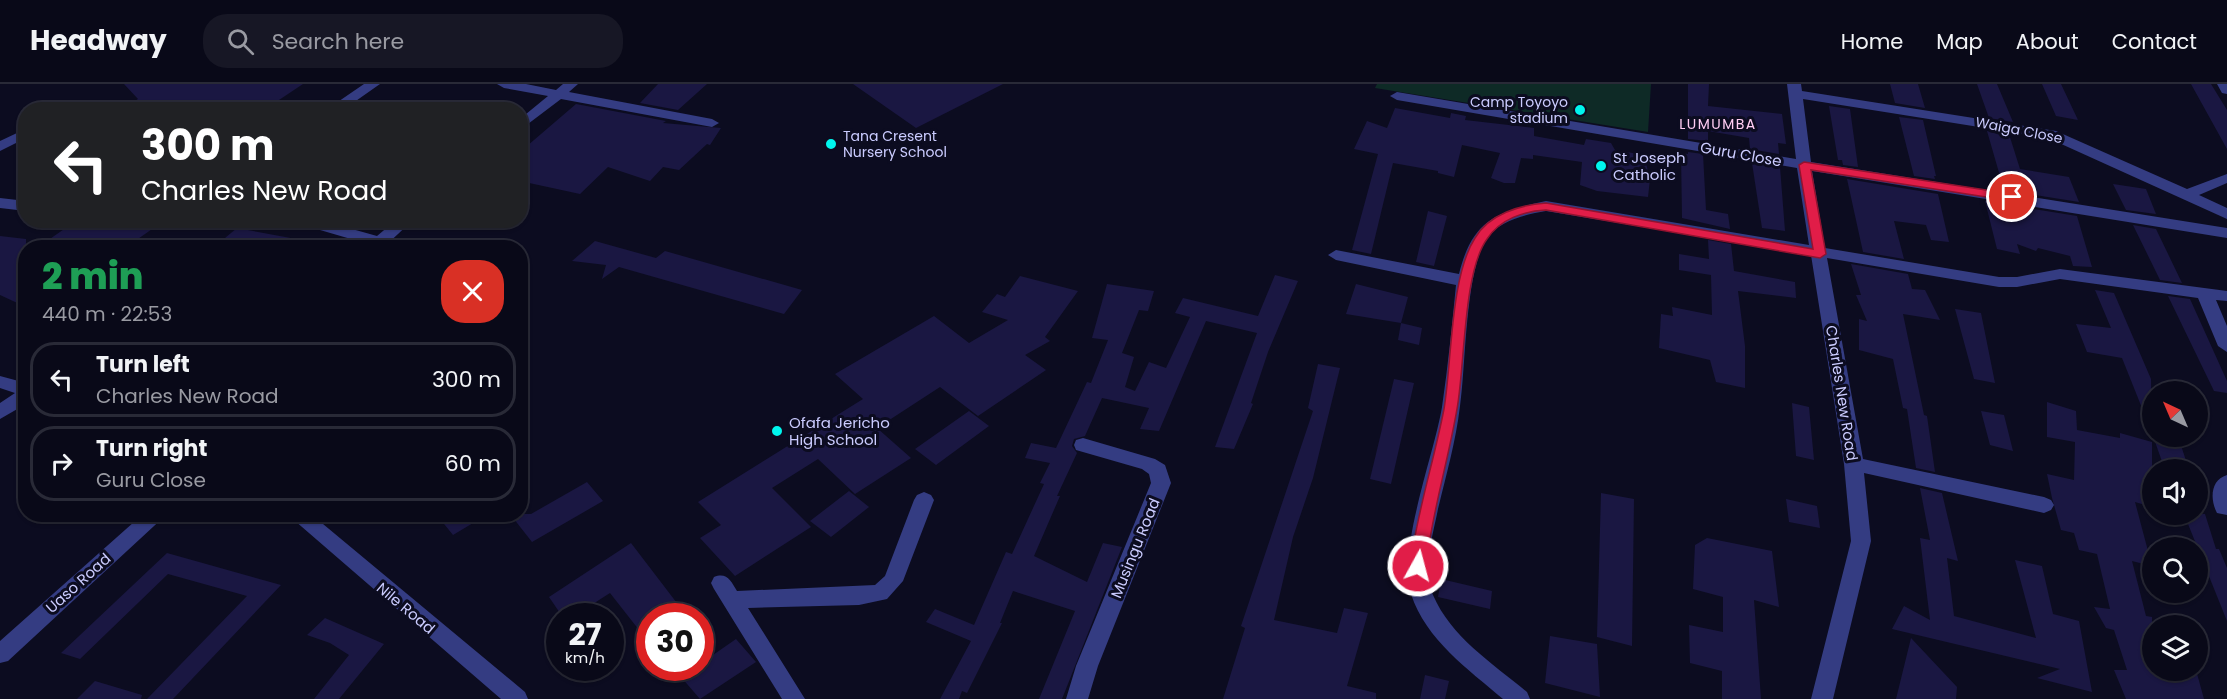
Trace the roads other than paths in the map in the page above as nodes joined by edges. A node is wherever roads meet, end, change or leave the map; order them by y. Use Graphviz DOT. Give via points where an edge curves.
graph roads {
  1 [pos="373,84"];
  2 [pos="504,84"];
  3 [pos="571,84"];
  4 [pos="2224,84"];
  5 [pos="1795,89"];
  6 [pos="2227,90"];
  7 [pos="557,95"];
  8 [pos="1397,96"];
  9 [pos="345,102"];
  10 [pos="528,119"];
  11 [pos="712,123"];
  12 [pos="17,137"];
  13 [pos="0,147"];
  14 [pos="1804,165"];
  15 [pos="2227,178"];
  16 [pos="2189,194"];
  17 [pos="0,203"];
  18 [pos="18,205"];
  19 [pos="2227,214"];
  20 [pos="326,228"];
  21 [pos="396,228"];
  22 [pos="2227,233"];
  23 [pos="361,240"];
  24 [pos="382,240"];
  25 [pos="1820,254"];
  26 [pos="1336,255"];
  27 [pos="1465,281"];
  28 [pos="2205,294"];
  29 [pos="2227,296"];
  30 [pos="2227,346"];
  31 [pos="0,382"];
  32 [pos="18,388"];
  33 [pos="18,400"];
  34 [pos="0,412"];
  35 [pos="1083,445"];
  36 [pos="1854,464"];
  37 [pos="2227,482"];
  38 [pos="924,500"];
  39 [pos="2044,505"];
  40 [pos="2224,508"];
  41 [pos="148,522"];
  42 [pos="307,522"];
  43 [pos="0,654"];
  44 [pos="517,699"];
  45 [pos="794,699"];
  46 [pos="1077,699"];
  47 [pos="1519,699"];
  48 [pos="1822,699"];
  1 -- 9 [label="street"];
  2 -- 7 [label="street"];
  3 -- 7 [label="street"];
  4 -- 6 [label="street"];
  5 -- 14 [label="street, Charles New Road"];
  5 -- 16 [label="street, Waiga Close" via="2051,134"];
  7 -- 10 [label="street"];
  7 -- 11 [label="street"];
  8 -- 14 [label="street, Guru Close"];
  12 -- 13 [label="street"];
  14 -- 22 [label="street, Guru Close"];
  14 -- 25 [label="street, Charles New Road"];
  15 -- 16 [label="street"];
  16 -- 19 [label="street, Waiga Close"];
  17 -- 18 [label="street"];
  20 -- 23 [label="street"];
  21 -- 24 [label="street"];
  25 -- 27 [label="street" via="1546,206 1518,212 1492,224 1479,239"];
  25 -- 28 [label="street" via="1999,282 2025,283 2044,275 2060,274"];
  25 -- 36 [label="street, Charles New Road"];
  26 -- 27 [label="street"];
  27 -- 47 [label="street" via="1454,384 1419,551 1419,581 1446,637"];
  28 -- 29 [label="street"];
  28 -- 30 [label="street"];
  31 -- 32 [label="street"];
  33 -- 34 [label="street"];
  35 -- 46 [label="street, Musingu Road" via="1148,464 1158,470 1161,483"];
  36 -- 39 [label="street"];
  36 -- 48 [label="street, Charles New Road" via="1861,541"];
  37 -- 40 [label="street" via="2222,489"];
  38 -- 45 [label="street" via="893,581 880,592 859,596 727,592"];
  41 -- 43 [label="street, Uaso Road"];
  42 -- 44 [label="street, Nile Road"];
}
